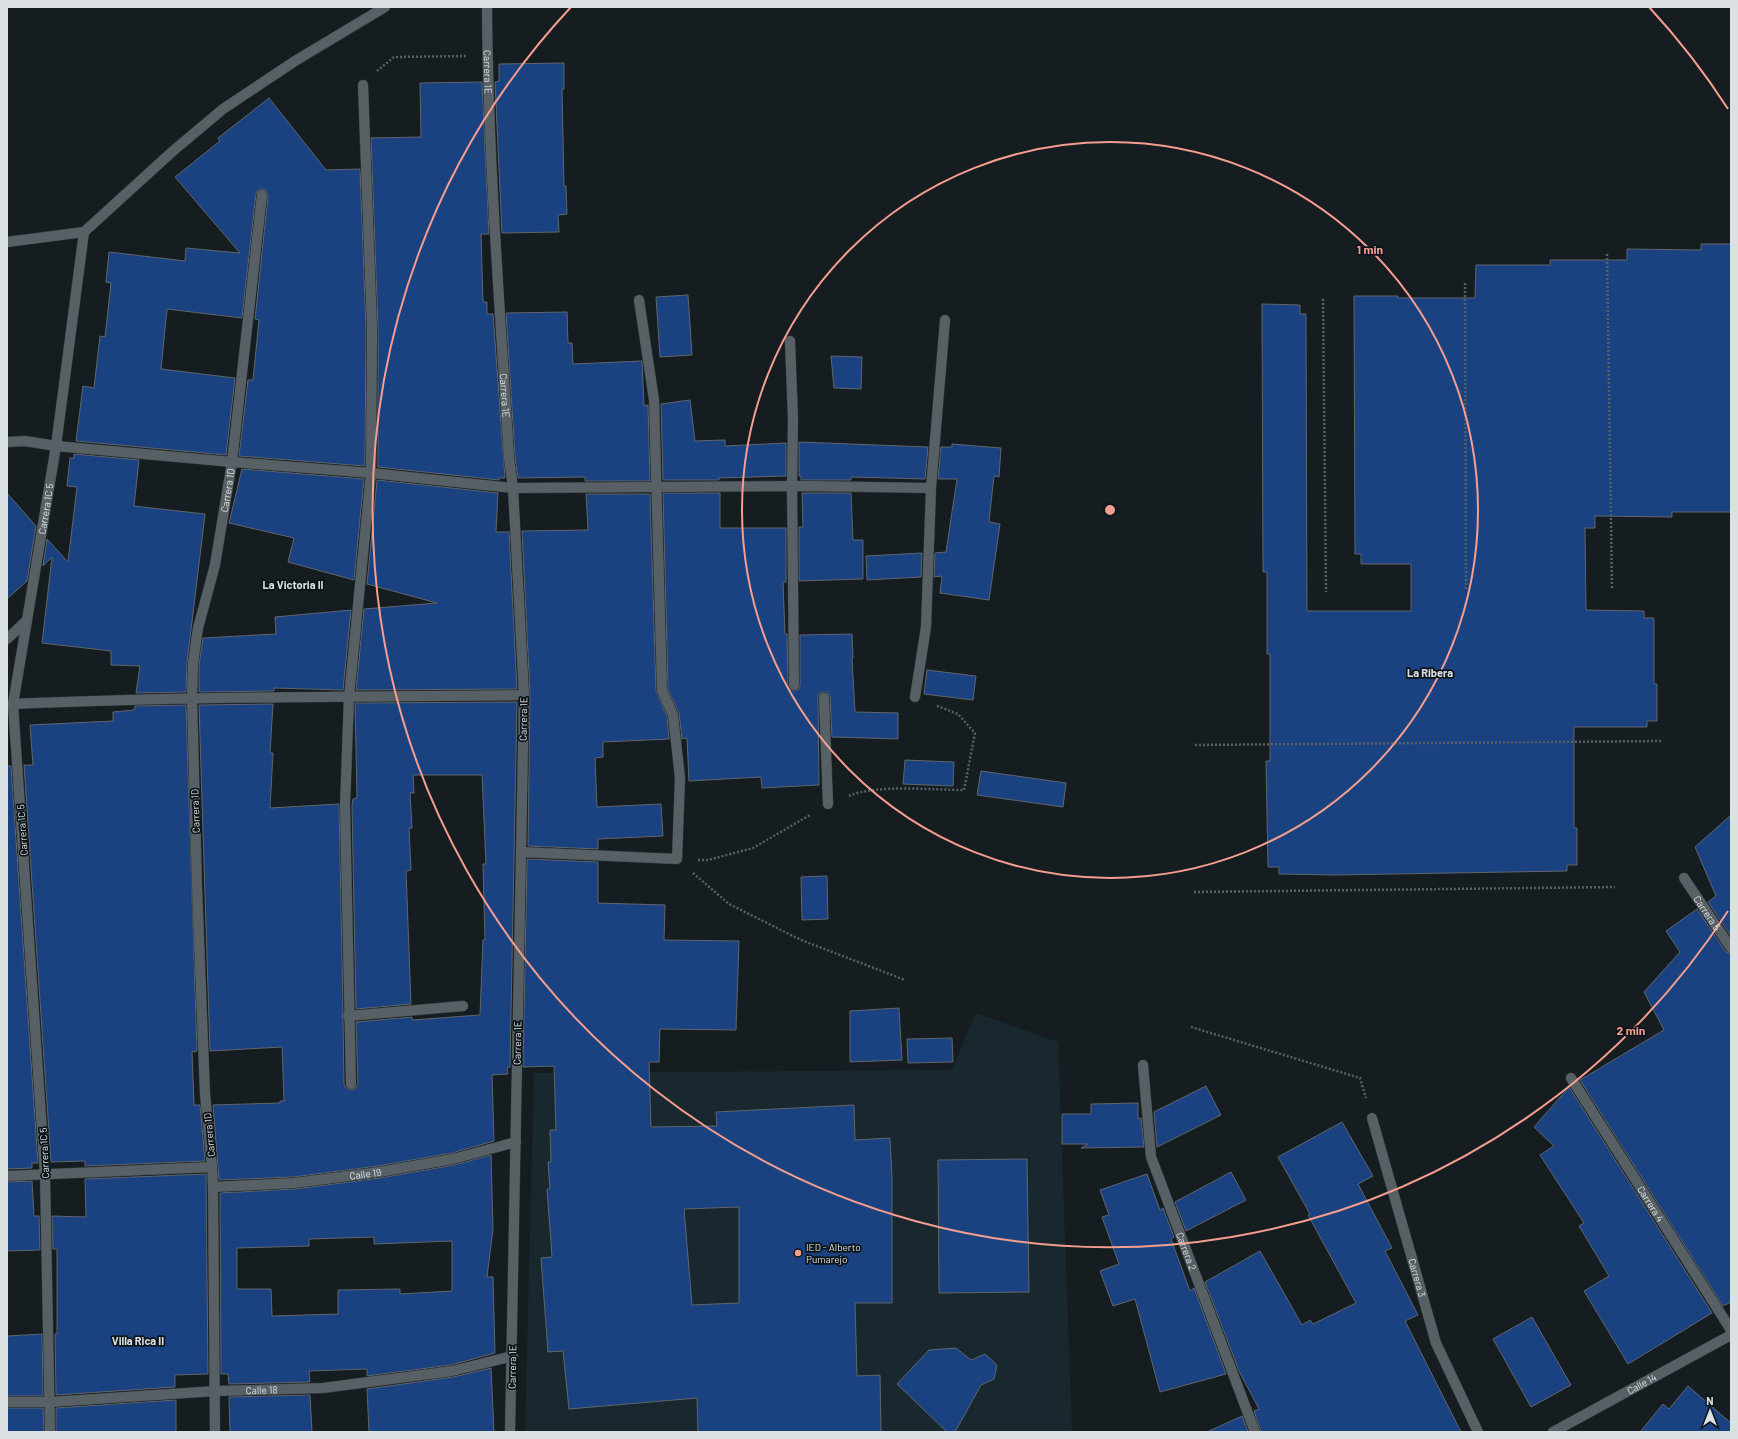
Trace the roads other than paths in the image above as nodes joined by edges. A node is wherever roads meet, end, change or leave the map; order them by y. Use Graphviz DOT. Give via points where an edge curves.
graph roads {
  1 [pos="384,7"];
  2 [pos="487,7"];
  3 [pos="363,85"];
  4 [pos="262,195"];
  5 [pos="84,232"];
  6 [pos="7,242"];
  7 [pos="639,300"];
  8 [pos="945,320"];
  9 [pos="790,341"];
  10 [pos="7,442"];
  11 [pos="56,446"];
  12 [pos="232,462"];
  13 [pos="371,473"];
  14 [pos="792,486"];
  15 [pos="657,487"];
  16 [pos="513,488"];
  17 [pos="931,488"];
  18 [pos="27,620"];
  19 [pos="7,639"];
  20 [pos="794,685"];
  21 [pos="524,695"];
  22 [pos="349,697"];
  23 [pos="914,697"];
  24 [pos="192,698"];
  25 [pos="824,698"];
  26 [pos="13,704"];
  27 [pos="828,804"];
  28 [pos="521,852"];
  29 [pos="1684,878"];
  30 [pos="1731,948"];
  31 [pos="463,1006"];
  32 [pos="348,1016"];
  33 [pos="1143,1065"];
  34 [pos="1571,1078"];
  35 [pos="351,1084"];
  36 [pos="1372,1118"];
  37 [pos="516,1142"];
  38 [pos="212,1167"];
  39 [pos="46,1174"];
  40 [pos="7,1176"];
  41 [pos="213,1187"];
  42 [pos="1731,1330"];
  43 [pos="1731,1335"];
  44 [pos="513,1356"];
  45 [pos="216,1391"];
  46 [pos="7,1402"];
  47 [pos="50,1402"];
  48 [pos="50,1432"];
  49 [pos="215,1432"];
  50 [pos="510,1432"];
  51 [pos="1255,1432"];
  52 [pos="1478,1432"];
  53 [pos="1553,1432"];
  1 -- 5 [label="street" via="295,60 223,109"];
  2 -- 16 [label="street, Carrera 1E" via="497,259"];
  3 -- 13 [label="street" via="372,328"];
  4 -- 12 [label="street, Carrera 1D"];
  5 -- 6 [label="street"];
  5 -- 11 [label="street, Carrera 1C 5"];
  7 -- 15 [label="street" via="654,400"];
  8 -- 17 [label="street"];
  9 -- 14 [label="street"];
  10 -- 11 [label="street" via="25,440"];
  11 -- 12 [label="street"];
  11 -- 18 [label="street, Carrera 1C 5"];
  12 -- 13 [label="street"];
  12 -- 24 [label="street, Carrera 1D" via="215,565 198,628"];
  13 -- 16 [label="street"];
  13 -- 22 [label="street"];
  14 -- 15 [label="street"];
  14 -- 17 [label="street"];
  14 -- 20 [label="street"];
  15 -- 16 [label="street"];
  15 -- 28 [label="street" via="662,690 673,715 680,778 677,859"];
  16 -- 21 [label="street, Carrera 1E"];
  17 -- 23 [label="street" via="926,628"];
  18 -- 19 [label="street"];
  18 -- 26 [label="street, Carrera 1C 5"];
  21 -- 22 [label="street"];
  21 -- 28 [label="street, Carrera 1E"];
  22 -- 24 [label="street"];
  22 -- 32 [label="street" via="345,806"];
  24 -- 26 [label="street"];
  24 -- 38 [label="street, Carrera 1D" via="205,1094"];
  25 -- 27 [label="street"];
  26 -- 39 [label="street, Carrera 1C 5"];
  28 -- 37 [label="street, Carrera 1E"];
  29 -- 30 [label="street, Carrera 5"];
  31 -- 32 [label="street"];
  32 -- 35 [label="street"];
  33 -- 51 [label="street, Carrera 2" via="1151,1157"];
  34 -- 42 [label="street, Carrera 4"];
  36 -- 52 [label="street, Carrera 3" via="1436,1343"];
  37 -- 41 [label="street, Calle 19" via="453,1159 379,1172 294,1183"];
  37 -- 44 [label="street, Carrera 1E"];
  38 -- 39 [label="street"];
  38 -- 41 [label="street, Carrera 1D"];
  39 -- 40 [label="street"];
  39 -- 47 [label="street, Carrera 1C 5"];
  41 -- 45 [label="street, Carrera 1D"];
  43 -- 53 [label="street, Calle 14"];
  44 -- 45 [label="street, Calle 18" via="452,1371 323,1388"];
  44 -- 50 [label="street, Carrera 1E"];
  45 -- 47 [label="street, Calle 18"];
  45 -- 49 [label="street, Carrera 1D"];
  46 -- 47 [label="street, Calle 18"];
  47 -- 48 [label="street, Carrera 1C 5"];
}
